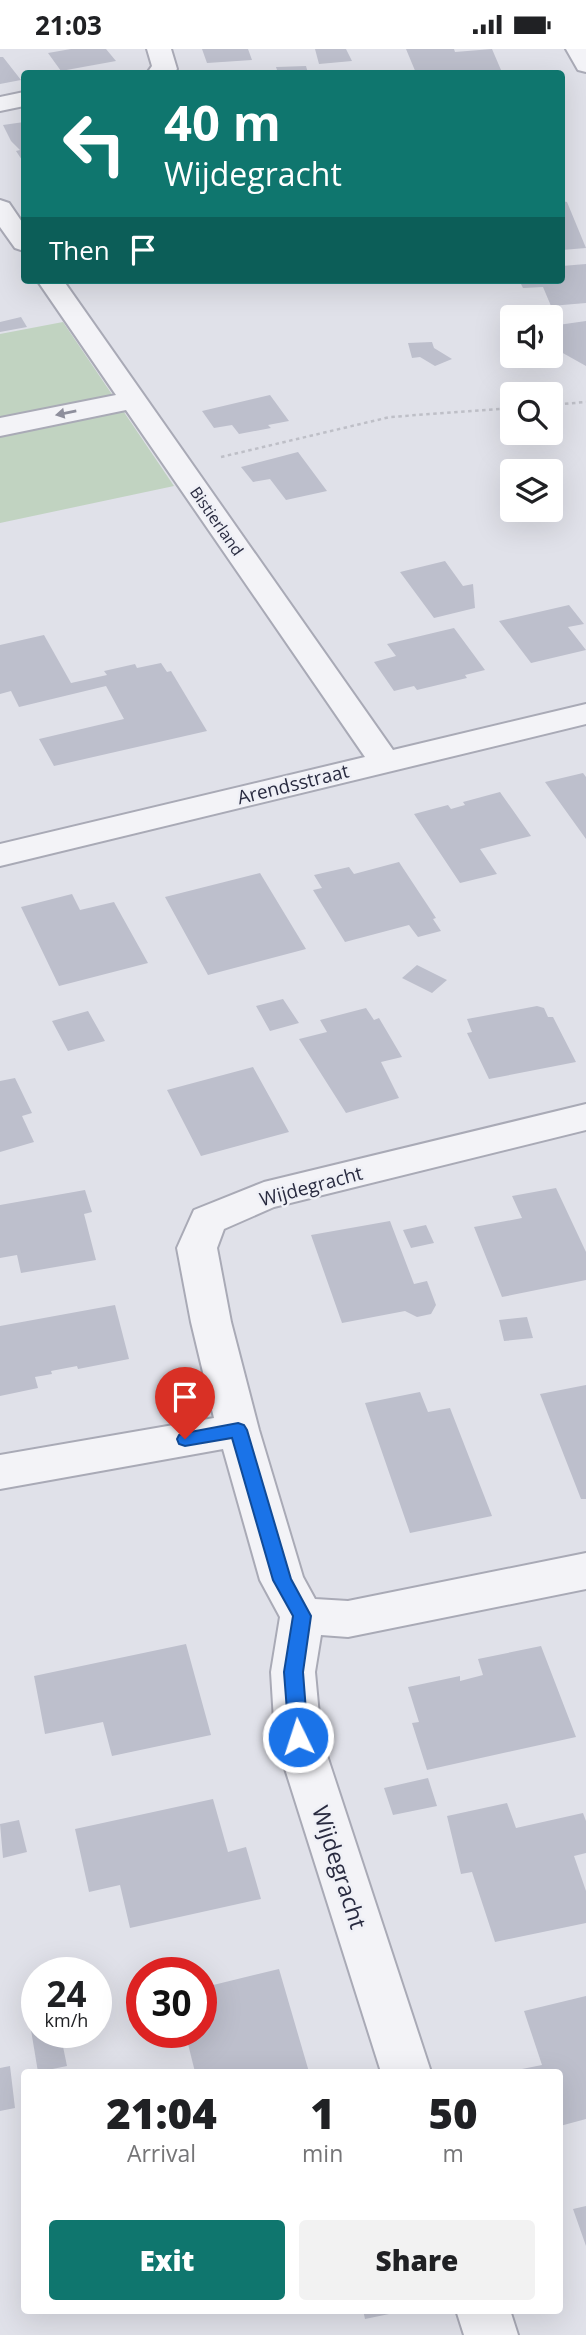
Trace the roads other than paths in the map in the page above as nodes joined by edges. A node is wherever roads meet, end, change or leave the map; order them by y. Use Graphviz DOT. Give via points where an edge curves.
graph roads {
  1 [pos="159,49"];
  2 [pos="578,49"];
  3 [pos="586,65"];
  4 [pos="163,70"];
  5 [pos="21,100"];
  6 [pos="0,104"];
  7 [pos="0,208"];
  8 [pos="21,240"];
  9 [pos="21,246"];
  10 [pos="0,252"];
  11 [pos="53,284"];
  12 [pos="133,400"];
  13 [pos="0,427"];
  14 [pos="586,713"];
  15 [pos="385,762"];
  16 [pos="0,855"];
  17 [pos="586,1117"];
  18 [pos="238,1430"];
  19 [pos="0,1472"];
  20 [pos="586,1571"];
  21 [pos="302,1616"];
  22 [pos="405,2069"];
  23 [pos="484,2314"];
  24 [pos="491,2335"];
  1 -- 4 [label="street"];
  2 -- 3 [label="street"];
  5 -- 6 [label="street"];
  7 -- 8 [label="street"];
  9 -- 10 [label="street"];
  11 -- 12 [label="street, Bistierland"];
  12 -- 13 [label="street, one-way"];
  12 -- 15 [label="street, Bistierland"];
  14 -- 15 [label="street, Arendsstraat"];
  15 -- 16 [label="street, Arendsstraat"];
  17 -- 18 [label="street, Wijdegracht" via="264,1196 208,1220 197,1248"];
  18 -- 19 [label="street"];
  18 -- 21 [label="street, Wijdegracht" via="282,1580"];
  20 -- 21 [label="street" via="348,1619"];
  21 -- 22 [label="street, Wijdegracht" via="293,1672 298,1737"];
  23 -- 24 [label="street"];
}
